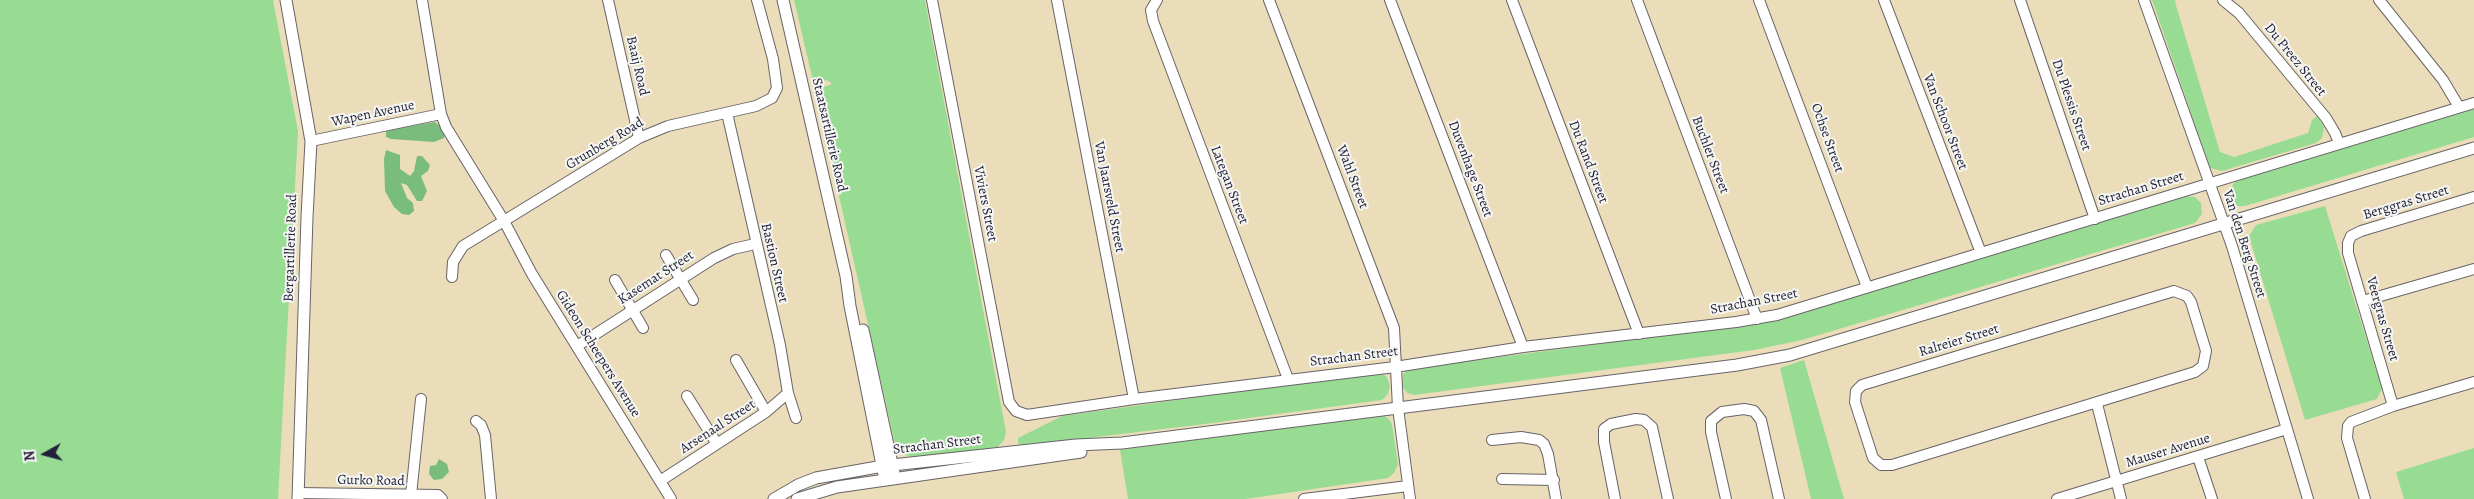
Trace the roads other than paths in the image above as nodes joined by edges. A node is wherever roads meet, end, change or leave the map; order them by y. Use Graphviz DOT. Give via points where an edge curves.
graph roads {
  1 [pos="286,0"];
  2 [pos="422,0"];
  3 [pos="608,0"];
  4 [pos="757,0"];
  5 [pos="783,0"];
  6 [pos="932,0"];
  7 [pos="1057,0"];
  8 [pos="1157,0"];
  9 [pos="1269,0"];
  10 [pos="1390,0"];
  11 [pos="1512,0"];
  12 [pos="1636,0"];
  13 [pos="1759,0"];
  14 [pos="1884,0"];
  15 [pos="2020,0"];
  16 [pos="2144,0"];
  17 [pos="2223,0"];
  18 [pos="2379,0"];
  19 [pos="2474,103"];
  20 [pos="2459,107"];
  21 [pos="727,113"];
  22 [pos="441,114"];
  23 [pos="639,138"];
  24 [pos="311,142"];
  25 [pos="2339,143"];
  26 [pos="2474,148"];
  27 [pos="2210,184"];
  28 [pos="2474,197"];
  29 [pos="2095,219"];
  30 [pos="504,221"];
  31 [pos="2224,224"];
  32 [pos="2349,240"];
  33 [pos="756,244"];
  34 [pos="1981,253"];
  35 [pos="666,255"];
  36 [pos="2474,269"];
  37 [pos="452,277"];
  38 [pos="681,279"];
  39 [pos="615,280"];
  40 [pos="1868,287"];
  41 [pos="693,300"];
  42 [pos="2363,302"];
  43 [pos="632,310"];
  44 [pos="1757,320"];
  45 [pos="643,328"];
  46 [pos="1638,334"];
  47 [pos="577,346"];
  48 [pos="1523,347"];
  49 [pos="736,360"];
  50 [pos="1396,367"];
  51 [pos="1288,379"];
  52 [pos="2474,382"];
  53 [pos="788,393"];
  54 [pos="687,396"];
  55 [pos="1134,399"];
  56 [pos="421,400"];
  57 [pos="2097,404"];
  58 [pos="2393,406"];
  59 [pos="1398,408"];
  60 [pos="1016,411"];
  61 [pos="766,412"];
  62 [pos="796,418"];
  63 [pos="476,421"];
  64 [pos="2287,429"];
  65 [pos="1492,440"];
  66 [pos="717,444"];
  67 [pos="1109,444"];
  68 [pos="2198,457"];
  69 [pos="888,466"];
  70 [pos="890,479"];
  71 [pos="1502,479"];
  72 [pos="1554,480"];
  73 [pos="660,481"];
  74 [pos="2116,481"];
  75 [pos="1408,486"];
  76 [pos="411,495"];
  77 [pos="298,496"];
  78 [pos="442,499"];
  79 [pos="491,499"];
  80 [pos="671,499"];
  81 [pos="774,499"];
  82 [pos="796,499"];
  83 [pos="1304,499"];
  84 [pos="1410,499"];
  85 [pos="1556,499"];
  86 [pos="1615,499"];
  87 [pos="1668,499"];
  88 [pos="1726,499"];
  89 [pos="1779,499"];
  90 [pos="2057,499"];
  91 [pos="2121,499"];
  92 [pos="2212,499"];
  93 [pos="2308,499"];
  94 [pos="2365,499"];
  1 -- 24 [label="street, Bergartillerie Road"];
  2 -- 22 [label="street, Gideon Scheepers Avenue"];
  3 -- 23 [label="street, Baaij Road"];
  4 -- 21 [label="street, Grunberg Road" via="772,59 776,92 768,102"];
  5 -- 69 [label="street, Staatsartillerie Road"];
  6 -- 60 [label="street, Viviers Street" via="1009,402"];
  7 -- 55 [label="street, Van Jaarsveld Street"];
  8 -- 51 [label="street, Lategan Street" via="1151,10 1153,21"];
  9 -- 50 [label="street, Wahl Street" via="1389,311 1396,341"];
  10 -- 48 [label="street, Duvenhage Street"];
  11 -- 46 [label="street, Du Rand Street"];
  12 -- 44 [label="street, Buchler Street"];
  13 -- 40 [label="street, Ochse Street"];
  14 -- 34 [label="street, Van Schoor Street"];
  15 -- 29 [label="street, Du Plessis Street"];
  16 -- 27 [label="street, Van den Berg Street"];
  17 -- 25 [label="street, Du Preez Street" via="2239,13 2326,118"];
  18 -- 20 [label="street" via="2443,80"];
  19 -- 20 [label="street, Strachan Street"];
  20 -- 25 [label="street, Strachan Street"];
  21 -- 23 [label="street, Grunberg Road" via="668,126"];
  21 -- 33 [label="street, Bastion Street"];
  22 -- 24 [label="street, Wapen Avenue"];
  22 -- 30 [label="street, Gideon Scheepers Avenue" via="452,139"];
  23 -- 30 [label="street, Grunberg Road"];
  24 -- 77 [label="street, Bergartillerie Road"];
  25 -- 27 [label="street, Strachan Street"];
  26 -- 31 [label="street, Strachan Street"];
  27 -- 29 [label="street, Strachan Street"];
  27 -- 31 [label="street, Van den Berg Street"];
  28 -- 32 [label="street, Berggras Street" via="2360,231"];
  29 -- 34 [label="street, Strachan Street"];
  30 -- 37 [label="street" via="460,250 453,262"];
  30 -- 47 [label="street, Gideon Scheepers Avenue" via="532,274"];
  31 -- 59 [label="street, Strachan Street" via="1790,355 1737,365"];
  31 -- 64 [label="street, Van den Berg Street"];
  32 -- 42 [label="street, Veergras Street" via="2348,253"];
  33 -- 38 [label="street, Kasemat Street" via="726,252"];
  33 -- 53 [label="street, Bastion Street"];
  34 -- 40 [label="street, Strachan Street"];
  35 -- 38 [label="street"];
  36 -- 42 [label="street"];
  38 -- 41 [label="street"];
  38 -- 43 [label="street, Kasemat Street"];
  39 -- 43 [label="street"];
  40 -- 44 [label="street, Strachan Street" via="1800,310"];
  42 -- 58 [label="street, Veergras Street"];
  43 -- 45 [label="street"];
  43 -- 47 [label="street, Kasemat Street"];
  44 -- 46 [label="street, Strachan Street"];
  46 -- 48 [label="street, Strachan Street"];
  47 -- 73 [label="street, Gideon Scheepers Avenue"];
  48 -- 50 [label="street, Strachan Street"];
  49 -- 61 [label="street"];
  50 -- 51 [label="street, Strachan Street"];
  50 -- 59 [label="street, Wahl Street"];
  51 -- 55 [label="street, Strachan Street"];
  52 -- 58 [label="street"];
  53 -- 61 [label="street, Arsenaal Street"];
  53 -- 62 [label="street, Bastion Street"];
  54 -- 66 [label="street"];
  55 -- 60 [label="street, Strachan Street" via="1027,416"];
  56 -- 76 [label="street"];
  57 -- 57 [label="street, Ralreier Street" via="1887,466 1880,465 1873,458 1854,396 1859,387 1867,383 2167,292 2186,296 2191,302 2206,351 2203,366 2189,375"];
  57 -- 74 [label="street"];
  58 -- 94 [label="street" via="2354,420 2348,426 2347,438"];
  59 -- 67 [label="street, Strachan Street"];
  59 -- 75 [label="street, Wahl Street"];
  61 -- 66 [label="street, Arsenaal Street"];
  63 -- 79 [label="street" via="485,435"];
  64 -- 68 [label="street, Mauser Avenue"];
  64 -- 93 [label="street, Van den Berg Street"];
  65 -- 72 [label="street" via="1521,437 1539,440 1546,449"];
  66 -- 73 [label="street, Arsenaal Street"];
  67 -- 69 [label="street, Strachan Street"];
  67 -- 70 [label="street, Strachan Street" via="1089,451"];
  68 -- 74 [label="street, Mauser Avenue"];
  68 -- 92 [label="street"];
  69 -- 70 [label="street, Staatsartillerie Road"];
  69 -- 81 [label="street, Strachan Street" via="816,478"];
  70 -- 82 [label="street, Strachan Street" via="818,491"];
  71 -- 72 [label="street"];
  72 -- 85 [label="street"];
  73 -- 80 [label="street, Gideon Scheepers Avenue"];
  74 -- 90 [label="street, Mauser Avenue"];
  74 -- 91 [label="street"];
  75 -- 83 [label="street"];
  75 -- 84 [label="street, Wahl Street"];
  76 -- 77 [label="street, Gurko Road"];
  76 -- 78 [label="street, Gurko Road"];
  86 -- 87 [label="street" via="1604,429 1611,424 1636,419 1644,420 1652,427"];
  88 -- 89 [label="street" via="1711,432 1712,422 1722,412 1744,409 1754,411 1761,420"];
}
